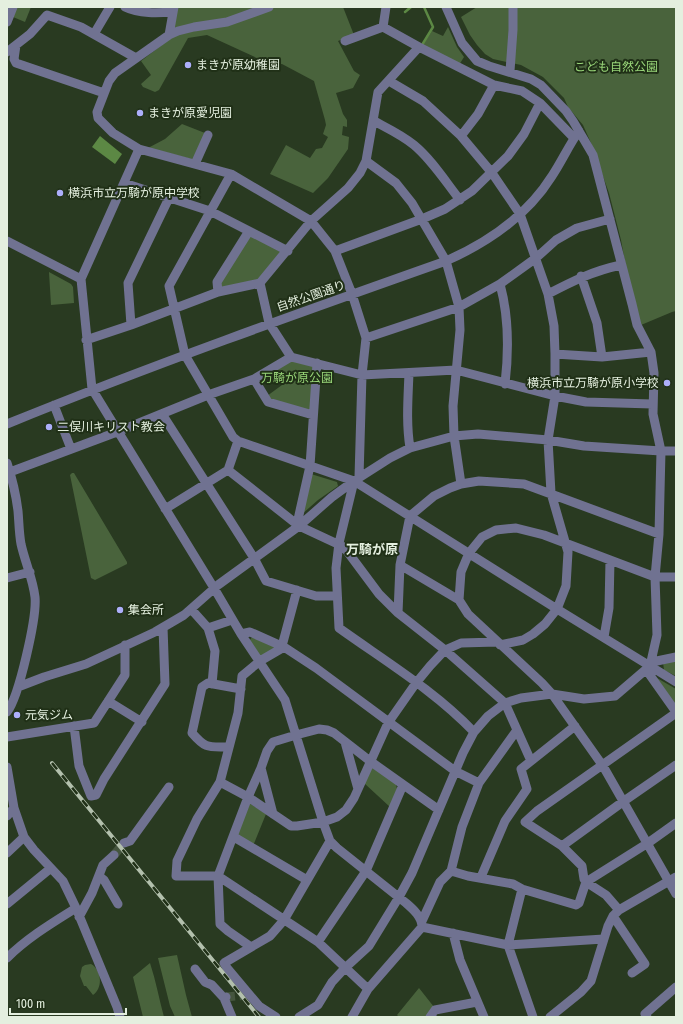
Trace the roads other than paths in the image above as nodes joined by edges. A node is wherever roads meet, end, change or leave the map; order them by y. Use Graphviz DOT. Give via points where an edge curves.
graph roads {
  1 [pos="13,7"];
  2 [pos="110,7"];
  3 [pos="125,7"];
  4 [pos="269,7"];
  5 [pos="386,7"];
  6 [pos="446,7"];
  7 [pos="513,7"];
  8 [pos="174,10"];
  9 [pos="48,11"];
  10 [pos="7,22"];
  11 [pos="383,27"];
  12 [pos="94,34"];
  13 [pos="169,35"];
  14 [pos="345,41"];
  15 [pos="16,45"];
  16 [pos="419,47"];
  17 [pos="7,52"];
  18 [pos="136,58"];
  19 [pos="510,71"];
  20 [pos="389,81"];
  21 [pos="494,85"];
  22 [pos="104,93"];
  23 [pos="540,103"];
  24 [pos="374,121"];
  25 [pos="208,134"];
  26 [pos="577,134"];
  27 [pos="461,136"];
  28 [pos="139,149"];
  29 [pos="366,161"];
  30 [pos="195,164"];
  31 [pos="492,173"];
  32 [pos="231,174"];
  33 [pos="124,183"];
  34 [pos="169,198"];
  35 [pos="460,200"];
  36 [pos="210,211"];
  37 [pos="520,214"];
  38 [pos="610,218"];
  39 [pos="422,219"];
  40 [pos="311,221"];
  41 [pos="249,231"];
  42 [pos="7,241"];
  43 [pos="288,251"];
  44 [pos="335,251"];
  45 [pos="536,258"];
  46 [pos="446,261"];
  47 [pos="621,265"];
  48 [pos="582,276"];
  49 [pos="81,278"];
  50 [pos="260,283"];
  51 [pos="500,284"];
  52 [pos="218,292"];
  53 [pos="352,294"];
  54 [pos="548,294"];
  55 [pos="458,307"];
  56 [pos="174,308"];
  57 [pos="268,323"];
  58 [pos="131,325"];
  59 [pos="366,338"];
  60 [pos="86,340"];
  61 [pos="651,352"];
  62 [pos="555,354"];
  63 [pos="185,355"];
  64 [pos="291,357"];
  65 [pos="602,357"];
  66 [pos="317,363"];
  67 [pos="456,370"];
  68 [pos="409,373"];
  69 [pos="362,375"];
  70 [pos="254,379"];
  71 [pos="505,384"];
  72 [pos="92,389"];
  73 [pos="208,395"];
  74 [pos="555,396"];
  75 [pos="652,404"];
  76 [pos="54,405"];
  77 [pos="162,414"];
  78 [pos="313,415"];
  79 [pos="7,424"];
  80 [pos="117,432"];
  81 [pos="454,436"];
  82 [pos="548,440"];
  83 [pos="238,441"];
  84 [pos="410,448"];
  85 [pos="70,449"];
  86 [pos="660,451"];
  87 [pos="676,451"];
  88 [pos="310,466"];
  89 [pos="8,468"];
  90 [pos="228,470"];
  91 [pos="357,479"];
  92 [pos="207,483"];
  93 [pos="461,484"];
  94 [pos="10,489"];
  95 [pos="551,493"];
  96 [pos="165,509"];
  97 [pos="410,516"];
  98 [pos="298,525"];
  99 [pos="659,534"];
  100 [pos="339,543"];
  101 [pos="566,544"];
  102 [pos="469,553"];
  103 [pos="254,558"];
  104 [pos="610,560"];
  105 [pos="400,565"];
  106 [pos="30,572"];
  107 [pos="655,577"];
  108 [pos="676,577"];
  109 [pos="7,578"];
  110 [pos="214,588"];
  111 [pos="297,590"];
  112 [pos="337,596"];
  113 [pos="459,600"];
  114 [pos="191,609"];
  115 [pos="557,609"];
  116 [pos="398,613"];
  117 [pos="232,620"];
  118 [pos="164,627"];
  119 [pos="208,628"];
  120 [pos="241,634"];
  121 [pos="604,637"];
  122 [pos="499,644"];
  123 [pos="125,645"];
  124 [pos="283,647"];
  125 [pos="445,650"];
  126 [pos="676,656"];
  127 [pos="260,661"];
  128 [pos="650,666"];
  129 [pos="676,682"];
  130 [pos="416,683"];
  131 [pos="212,684"];
  132 [pos="18,687"];
  133 [pos="240,689"];
  134 [pos="552,694"];
  135 [pos="108,701"];
  136 [pos="505,703"];
  137 [pos="7,712"];
  138 [pos="676,713"];
  139 [pos="142,722"];
  140 [pos="388,723"];
  141 [pos="74,726"];
  142 [pos="576,726"];
  143 [pos="517,730"];
  144 [pos="474,732"];
  145 [pos="296,735"];
  146 [pos="7,737"];
  147 [pos="345,742"];
  148 [pos="228,747"];
  149 [pos="370,761"];
  150 [pos="531,761"];
  151 [pos="676,765"];
  152 [pos="603,766"];
  153 [pos="7,767"];
  154 [pos="261,768"];
  155 [pos="455,772"];
  156 [pos="220,782"];
  157 [pos="479,783"];
  158 [pos="403,785"];
  159 [pos="169,787"];
  160 [pos="358,789"];
  161 [pos="248,797"];
  162 [pos="624,801"];
  163 [pos="14,808"];
  164 [pos="439,810"];
  165 [pos="273,814"];
  166 [pos="7,816"];
  167 [pos="323,822"];
  168 [pos="676,823"];
  169 [pos="24,837"];
  170 [pos="234,837"];
  171 [pos="330,841"];
  172 [pos="124,843"];
  173 [pos="648,843"];
  174 [pos="562,846"];
  175 [pos="7,853"];
  176 [pos="114,855"];
  177 [pos="52,868"];
  178 [pos="451,870"];
  179 [pos="366,871"];
  180 [pos="99,876"];
  181 [pos="218,876"];
  182 [pos="481,877"];
  183 [pos="673,879"];
  184 [pos="307,880"];
  185 [pos="586,882"];
  186 [pos="522,889"];
  187 [pos="676,894"];
  188 [pos="399,897"];
  189 [pos="7,904"];
  190 [pos="118,904"];
  191 [pos="77,912"];
  192 [pos="616,913"];
  193 [pos="284,920"];
  194 [pos="422,924"];
  195 [pos="452,933"];
  196 [pos="604,939"];
  197 [pos="318,942"];
  198 [pos="508,945"];
  199 [pos="251,947"];
  200 [pos="7,958"];
  201 [pos="345,968"];
  202 [pos="195,969"];
  203 [pos="632,973"];
  204 [pos="676,987"];
  205 [pos="368,989"];
  206 [pos="477,1002"];
  207 [pos="433,1016"];
  208 [pos="120,1017"];
  209 [pos="232,1017"];
  210 [pos="276,1017"];
  211 [pos="299,1017"];
  212 [pos="352,1017"];
  213 [pos="484,1017"];
  214 [pos="533,1017"];
  215 [pos="550,1017"];
  216 [pos="647,1017"];
  1 -- 10 [label="street"];
  2 -- 12 [label="street"];
  3 -- 8 [label="street" via="159,13"];
  4 -- 13 [label="street" via="227,22"];
  5 -- 11 [label="street"];
  6 -- 19 [label="street" via="462,43 477,61"];
  7 -- 19 [label="street"];
  8 -- 13 [label="street"];
  9 -- 12 [label="street"];
  9 -- 15 [label="street" via="30,34"];
  11 -- 14 [label="street"];
  11 -- 16 [label="street"];
  12 -- 18 [label="street"];
  13 -- 18 [label="street"];
  15 -- 17 [label="street"];
  15 -- 22 [label="street" via="16,63"];
  16 -- 20 [label="street"];
  16 -- 21 [label="street"];
  18 -- 22 [label="street" via="115,72"];
  19 -- 26 [label="street" via="542,85 566,111"];
  20 -- 24 [label="street" via="378,92"];
  20 -- 27 [label="street" via="422,101"];
  21 -- 23 [label="street" via="522,92"];
  21 -- 27 [label="street" via="478,114"];
  22 -- 28 [label="street" via="98,118 113,133"];
  23 -- 26 [label="street"];
  23 -- 31 [label="street" via="524,134"];
  24 -- 29 [label="street"];
  24 -- 35 [label="street" via="414,144 430,160"];
  25 -- 30 [label="street"];
  26 -- 37 [label="street, 自然公園通り" via="552,176"];
  26 -- 38 [label="street" via="593,155"];
  27 -- 31 [label="street"];
  28 -- 30 [label="street"];
  28 -- 33 [label="street"];
  29 -- 39 [label="street" via="396,183"];
  29 -- 40 [label="street" via="348,188"];
  30 -- 32 [label="street"];
  31 -- 35 [label="street"];
  31 -- 37 [label="street"];
  32 -- 36 [label="street"];
  32 -- 40 [label="street"];
  33 -- 34 [label="street"];
  33 -- 49 [label="street"];
  34 -- 36 [label="street"];
  34 -- 58 [label="street" via="128,283"];
  35 -- 39 [label="street"];
  36 -- 41 [label="street"];
  36 -- 56 [label="street" via="169,286"];
  37 -- 45 [label="street"];
  37 -- 46 [label="street, 自然公園通り" via="506,227 470,251"];
  38 -- 45 [label="street" via="577,228 556,240"];
  38 -- 47 [label="street"];
  39 -- 44 [label="street"];
  39 -- 46 [label="street"];
  40 -- 43 [label="street"];
  40 -- 44 [label="street"];
  41 -- 43 [label="street"];
  41 -- 52 [label="street" via="217,282"];
  42 -- 49 [label="street"];
  43 -- 50 [label="street"];
  44 -- 53 [label="street"];
  45 -- 51 [label="street"];
  45 -- 54 [label="street"];
  46 -- 53 [label="street, 自然公園通り"];
  46 -- 55 [label="street"];
  47 -- 48 [label="street"];
  47 -- 61 [label="street" via="637,325"];
  48 -- 54 [label="street"];
  48 -- 65 [label="street" via="597,324"];
  49 -- 60 [label="street"];
  50 -- 52 [label="street"];
  50 -- 57 [label="street"];
  51 -- 55 [label="street"];
  51 -- 71 [label="street" via="508,339"];
  52 -- 56 [label="street"];
  53 -- 57 [label="street, 自然公園通り"];
  53 -- 59 [label="street"];
  54 -- 62 [label="street" via="554,326"];
  55 -- 59 [label="street"];
  55 -- 67 [label="street" via="460,330"];
  56 -- 58 [label="street"];
  56 -- 63 [label="street"];
  57 -- 63 [label="street, 自然公園通り"];
  57 -- 64 [label="street"];
  58 -- 60 [label="street"];
  59 -- 69 [label="street"];
  60 -- 72 [label="street"];
  61 -- 65 [label="street"];
  61 -- 75 [label="street" via="654,373"];
  62 -- 65 [label="street"];
  62 -- 74 [label="street"];
  63 -- 72 [label="street, 自然公園通り"];
  63 -- 73 [label="street"];
  64 -- 66 [label="street"];
  64 -- 70 [label="street"];
  66 -- 69 [label="street"];
  66 -- 78 [label="street"];
  67 -- 68 [label="street"];
  67 -- 71 [label="street"];
  67 -- 81 [label="street"];
  68 -- 69 [label="street"];
  68 -- 84 [label="street" via="407,430"];
  69 -- 91 [label="street"];
  70 -- 73 [label="street"];
  70 -- 78 [label="street" via="268,402"];
  71 -- 74 [label="street"];
  72 -- 76 [label="street, 自然公園通り"];
  72 -- 80 [label="street"];
  73 -- 77 [label="street"];
  73 -- 83 [label="street" via="233,437"];
  74 -- 75 [label="street" via="586,402"];
  74 -- 82 [label="street"];
  75 -- 86 [label="street"];
  76 -- 79 [label="street, 自然公園通り"];
  76 -- 85 [label="street"];
  77 -- 80 [label="street"];
  77 -- 92 [label="street"];
  78 -- 88 [label="street"];
  80 -- 85 [label="street"];
  80 -- 96 [label="street"];
  81 -- 82 [label="street" via="485,434"];
  81 -- 84 [label="street"];
  81 -- 93 [label="street"];
  82 -- 86 [label="street" via="584,446"];
  82 -- 95 [label="street"];
  83 -- 88 [label="street"];
  83 -- 90 [label="street"];
  84 -- 91 [label="street"];
  85 -- 89 [label="street"];
  86 -- 87 [label="street"];
  86 -- 99 [label="street"];
  88 -- 91 [label="street"];
  88 -- 98 [label="street"];
  89 -- 94 [label="street"];
  90 -- 92 [label="street"];
  90 -- 98 [label="street"];
  91 -- 97 [label="street"];
  91 -- 98 [label="street"];
  91 -- 100 [label="street"];
  92 -- 96 [label="street"];
  92 -- 103 [label="street"];
  93 -- 95 [label="street" via="479,481 508,482 524,484"];
  93 -- 97 [label="street" via="434,496"];
  94 -- 106 [label="street" via="18,509 21,543"];
  95 -- 99 [label="street"];
  95 -- 101 [label="street"];
  96 -- 110 [label="street"];
  97 -- 102 [label="street"];
  97 -- 105 [label="street"];
  98 -- 100 [label="street"];
  98 -- 103 [label="street"];
  99 -- 107 [label="street"];
  100 -- 112 [label="street" via="336,568"];
  100 -- 116 [label="street" via="379,594"];
  101 -- 102 [label="street" via="516,528 496,530 482,537"];
  101 -- 104 [label="street"];
  101 -- 115 [label="street" via="566,586"];
  102 -- 113 [label="street" via="461,572"];
  102 -- 115 [label="street"];
  103 -- 110 [label="street"];
  103 -- 111 [label="street" via="266,581"];
  104 -- 107 [label="street"];
  104 -- 121 [label="street" via="609,608"];
  105 -- 113 [label="street"];
  105 -- 116 [label="street"];
  106 -- 109 [label="street"];
  106 -- 132 [label="street" via="35,610"];
  107 -- 108 [label="street"];
  107 -- 128 [label="street" via="657,635"];
  110 -- 114 [label="street"];
  110 -- 117 [label="street"];
  111 -- 112 [label="street" via="316,596"];
  111 -- 124 [label="street"];
  112 -- 130 [label="street" via="339,628"];
  113 -- 122 [label="street" via="468,614"];
  114 -- 118 [label="street"];
  114 -- 119 [label="street"];
  115 -- 121 [label="street"];
  115 -- 122 [label="street" via="533,634 523,640"];
  116 -- 125 [label="street"];
  117 -- 119 [label="street"];
  117 -- 120 [label="street"];
  118 -- 123 [label="street"];
  118 -- 139 [label="street" via="165,684"];
  119 -- 131 [label="street" via="215,651"];
  120 -- 124 [label="street" via="250,632"];
  120 -- 127 [label="street"];
  121 -- 128 [label="street"];
  122 -- 125 [label="street" via="461,643"];
  122 -- 134 [label="street"];
  123 -- 132 [label="street" via="86,664"];
  123 -- 135 [label="street" via="125,675"];
  124 -- 127 [label="street"];
  124 -- 140 [label="street" via="316,668"];
  125 -- 130 [label="street"];
  125 -- 136 [label="street"];
  126 -- 128 [label="street"];
  127 -- 133 [label="street" via="242,676"];
  127 -- 145 [label="street" via="285,700"];
  128 -- 129 [label="street"];
  128 -- 134 [label="street" via="615,696 584,699"];
  128 -- 138 [label="street"];
  130 -- 140 [label="street"];
  130 -- 144 [label="street" via="458,714"];
  131 -- 133 [label="street"];
  131 -- 148 [label="street" via="208,683 202,687 192,733 207,746"];
  132 -- 137 [label="street"];
  133 -- 148 [label="street" via="238,713"];
  134 -- 136 [label="street"];
  134 -- 142 [label="street"];
  135 -- 139 [label="street"];
  135 -- 141 [label="street" via="94,722"];
  136 -- 143 [label="street"];
  136 -- 144 [label="street" via="488,716"];
  138 -- 152 [label="street"];
  139 -- 141 [label="street" via="96,795 90,796 79,766"];
  140 -- 149 [label="street"];
  140 -- 155 [label="street"];
  141 -- 146 [label="street"];
  142 -- 150 [label="street"];
  142 -- 152 [label="street"];
  143 -- 150 [label="street"];
  143 -- 157 [label="street"];
  144 -- 155 [label="street"];
  145 -- 147 [label="street" via="319,729 327,730"];
  145 -- 154 [label="street" via="273,742"];
  145 -- 167 [label="street"];
  147 -- 149 [label="street"];
  147 -- 160 [label="street"];
  148 -- 156 [label="street"];
  149 -- 158 [label="street"];
  149 -- 160 [label="street"];
  150 -- 182 [label="street" via="520,769 527,789 505,821"];
  151 -- 162 [label="street"];
  152 -- 162 [label="street"];
  152 -- 174 [label="street" via="525,822"];
  153 -- 163 [label="street"];
  154 -- 161 [label="street"];
  154 -- 165 [label="street"];
  155 -- 157 [label="street"];
  155 -- 164 [label="street"];
  156 -- 161 [label="street"];
  156 -- 181 [label="street" via="197,819 176,861 176,876"];
  157 -- 178 [label="street" via="462,827"];
  158 -- 164 [label="street"];
  158 -- 179 [label="street"];
  159 -- 172 [label="street" via="130,841"];
  160 -- 167 [label="street" via="346,810 337,817"];
  161 -- 165 [label="street"];
  161 -- 170 [label="street"];
  162 -- 173 [label="street"];
  162 -- 174 [label="street"];
  163 -- 166 [label="street"];
  163 -- 169 [label="street"];
  164 -- 188 [label="street"];
  165 -- 167 [label="street" via="291,826"];
  167 -- 171 [label="street"];
  168 -- 173 [label="street"];
  169 -- 175 [label="street"];
  169 -- 177 [label="street"];
  170 -- 181 [label="street"];
  170 -- 184 [label="street"];
  171 -- 179 [label="street"];
  171 -- 184 [label="street"];
  173 -- 183 [label="street"];
  173 -- 185 [label="street"];
  174 -- 185 [label="street" via="582,866"];
  176 -- 180 [label="street" via="103,865"];
  177 -- 189 [label="street"];
  177 -- 191 [label="street" via="63,881"];
  178 -- 182 [label="street"];
  178 -- 194 [label="street" via="440,882"];
  179 -- 188 [label="street"];
  179 -- 197 [label="street"];
  180 -- 190 [label="street"];
  180 -- 191 [label="street" via="92,893"];
  181 -- 193 [label="street"];
  181 -- 199 [label="street" via="220,924"];
  182 -- 186 [label="street" via="513,884"];
  183 -- 187 [label="street"];
  183 -- 192 [label="street"];
  184 -- 193 [label="street"];
  185 -- 186 [label="street" via="576,905"];
  185 -- 192 [label="street" via="606,895"];
  186 -- 198 [label="street"];
  188 -- 194 [label="street" via="414,910"];
  188 -- 201 [label="street" via="369,946"];
  191 -- 200 [label="street" via="47,926"];
  191 -- 208 [label="street"];
  192 -- 196 [label="street"];
  192 -- 203 [label="street" via="645,964"];
  193 -- 197 [label="street"];
  193 -- 199 [label="street" via="270,936"];
  194 -- 195 [label="street"];
  194 -- 205 [label="street"];
  195 -- 198 [label="street"];
  195 -- 206 [label="street"];
  196 -- 198 [label="street"];
  196 -- 215 [label="street" via="591,980 581,992"];
  197 -- 201 [label="street"];
  198 -- 214 [label="street"];
  199 -- 210 [label="street" via="224,963 248,995"];
  201 -- 205 [label="street"];
  201 -- 211 [label="street" via="332,982 318,1005"];
  202 -- 209 [label="street" via="205,982 212,985 225,998"];
  204 -- 216 [label="street" via="645,1014"];
  205 -- 212 [label="street"];
  206 -- 207 [label="street" via="436,1010"];
  206 -- 213 [label="street"];
}
